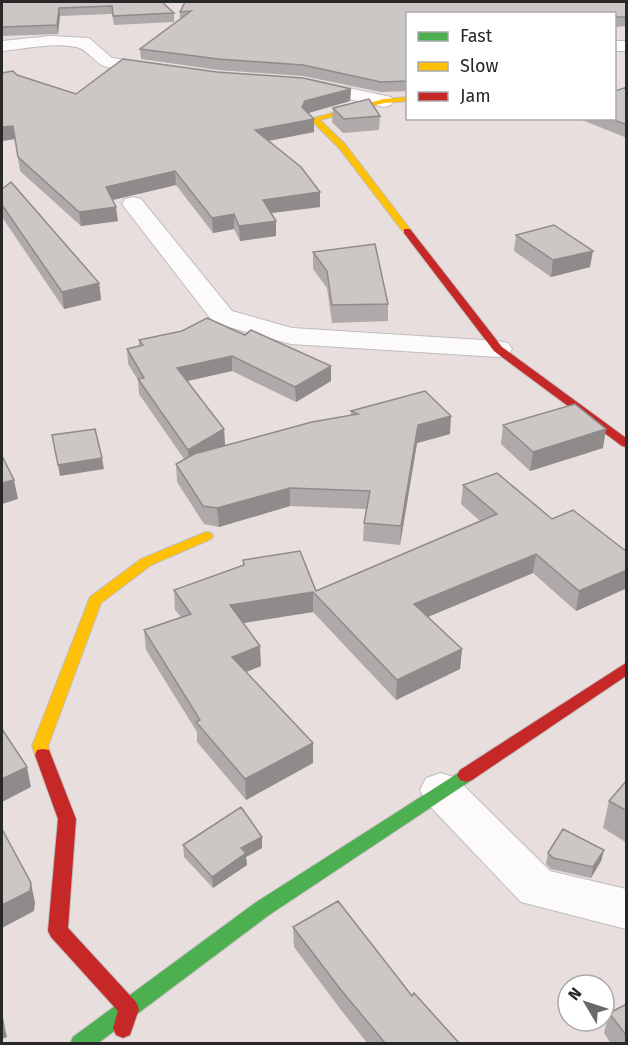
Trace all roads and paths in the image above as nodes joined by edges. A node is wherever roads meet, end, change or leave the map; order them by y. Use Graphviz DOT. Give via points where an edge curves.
graph roads {
  1 [pos="2,46"];
  2 [pos="175,72"];
  3 [pos="293,82"];
  4 [pos="406,99"];
  5 [pos="384,101"];
  6 [pos="133,204"];
  7 [pos="498,349"];
  8 [pos="627,443"];
  9 [pos="206,536"];
  10 [pos="627,669"];
  11 [pos="441,790"];
  12 [pos="627,909"];
  13 [pos="129,1008"];
  14 [pos="80,1044"];
  15 [pos="118,1044"];
  1 -- 2 [label="street" via="83,42 107,62"];
  3 -- 5 [label="street"];
  4 -- 5 [label="street"];
  5 -- 7 [label="street" via="314,119 342,146"];
  6 -- 7 [label="street" via="223,317 291,336"];
  7 -- 8 [label="street"];
  9 -- 13 [label="street" via="146,562 95,600 40,746 67,819 58,931"];
  10 -- 11 [label="street"];
  11 -- 12 [label="street" via="537,888"];
  11 -- 13 [label="street" via="262,909"];
  13 -- 14 [label="street"];
  13 -- 15 [label="street"];
}
